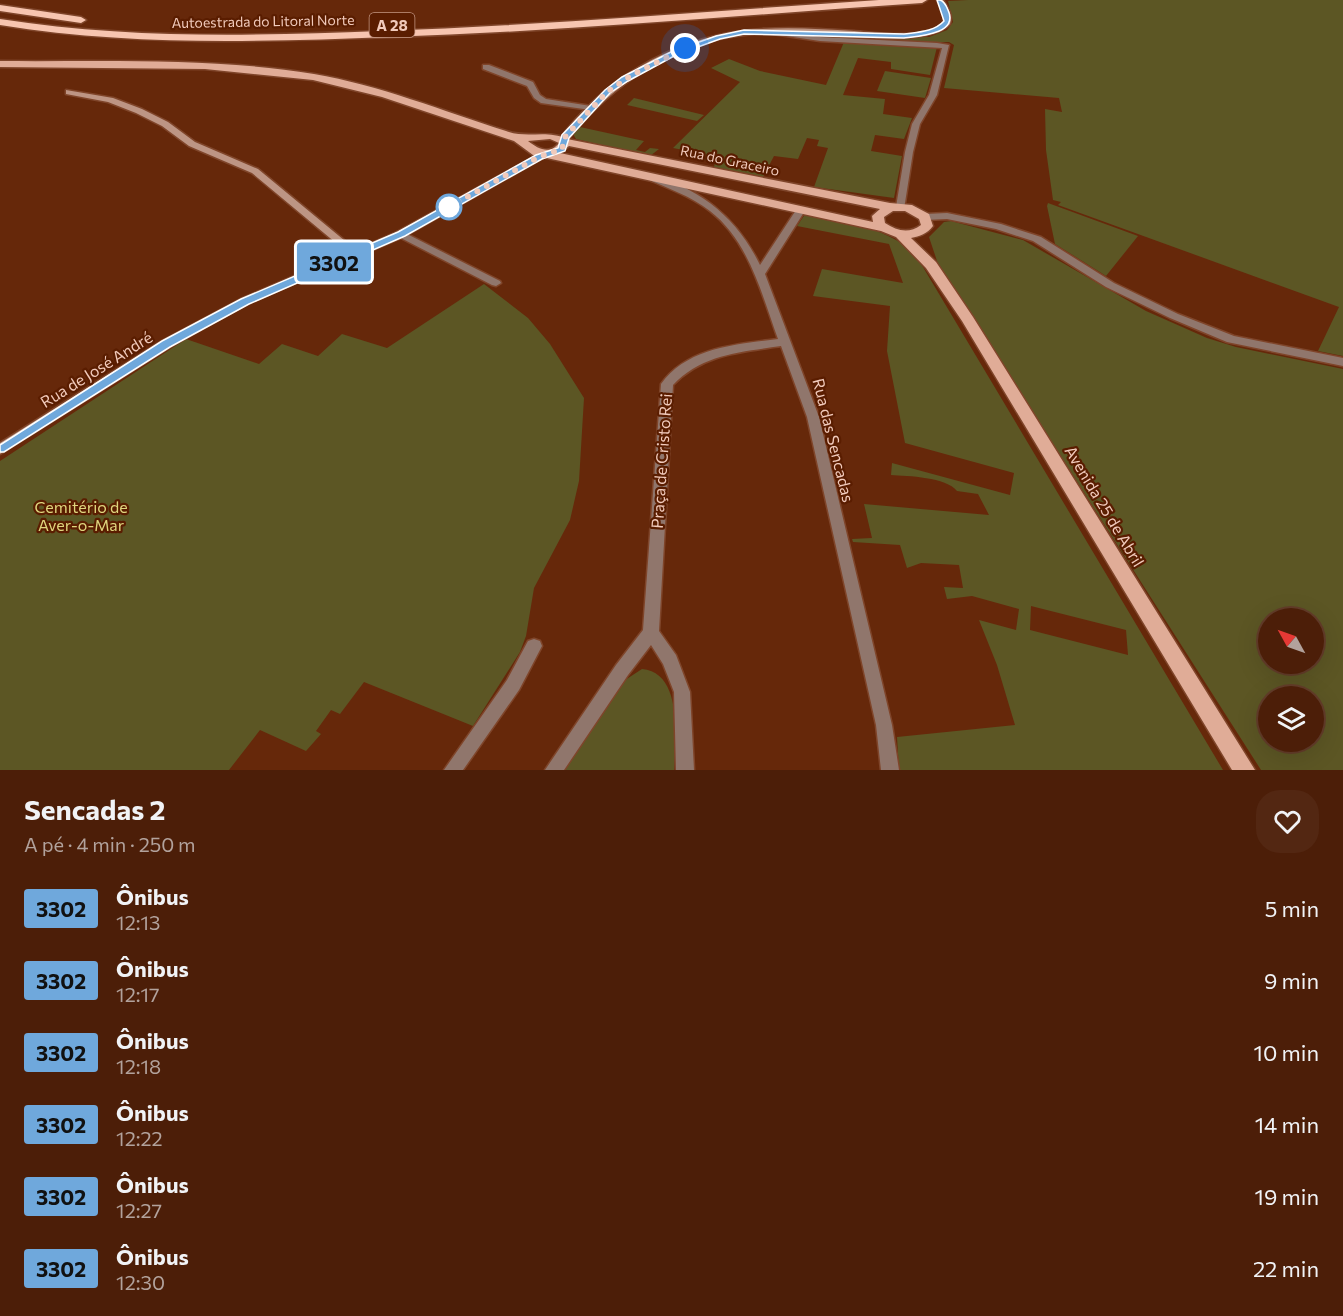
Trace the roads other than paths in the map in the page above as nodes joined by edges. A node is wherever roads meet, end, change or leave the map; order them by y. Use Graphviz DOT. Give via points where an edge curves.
graph roads {
  1 [pos="784,0"];
  2 [pos="922,0"];
  3 [pos="942,4"];
  4 [pos="0,9"];
  5 [pos="0,22"];
  6 [pos="96,22"];
  7 [pos="149,26"];
  8 [pos="766,32"];
  9 [pos="0,63"];
  10 [pos="486,67"];
  11 [pos="69,92"];
  12 [pos="591,108"];
  13 [pos="537,138"];
  14 [pos="563,138"];
  15 [pos="518,139"];
  16 [pos="612,151"];
  17 [pos="539,154"];
  18 [pos="600,166"];
  19 [pos="647,176"];
  20 [pos="895,207"];
  21 [pos="801,209"];
  22 [pos="925,223"];
  23 [pos="884,228"];
  24 [pos="401,234"];
  25 [pos="900,234"];
  26 [pos="354,253"];
  27 [pos="931,265"];
  28 [pos="759,275"];
  29 [pos="496,283"];
  30 [pos="785,342"];
  31 [pos="1343,362"];
  32 [pos="0,449"];
  33 [pos="651,632"];
  34 [pos="534,646"];
  35 [pos="453,770"];
  36 [pos="554,770"];
  37 [pos="685,770"];
  38 [pos="890,770"];
  39 [pos="1244,770"];
  1 -- 7 [label="highway, Autoestrada do Litoral Norte / A 28" via="414,24 263,29"];
  2 -- 5 [label="highway, Autoestrada do Litoral Norte / A 28" via="514,28 268,38 143,37"];
  3 -- 8 [label="street" via="948,16 945,24 918,35"];
  4 -- 6 [label="highway"];
  8 -- 12 [label="street" via="725,36 679,50 625,79"];
  8 -- 20 [label="street" via="946,47 933,95 916,124"];
  9 -- 15 [label="main road" via="205,66 314,77 386,95"];
  10 -- 12 [label="street" via="530,84 544,101"];
  11 -- 26 [label="street" via="110,100 139,111 192,144 255,171"];
  12 -- 14 [label="street"];
  13 -- 14 [label="main road, Rua do Graceiro"];
  13 -- 15 [label="main road, Rua do Graceiro"];
  13 -- 17 [label="main road" via="530,142"];
  14 -- 16 [label="main road, Rua do Graceiro"];
  14 -- 17 [label="main road" via="562,149"];
  15 -- 17 [label="main road"];
  16 -- 18 [label="main road" via="618,156 616,161"];
  16 -- 20 [label="main road, Rua do Graceiro"];
  17 -- 18 [label="main road, Avenida 25 de Abril"];
  17 -- 24 [label="street, Rua de José André"];
  18 -- 19 [label="main road, Avenida 25 de Abril"];
  19 -- 21 [label="main road, Avenida 25 de Abril"];
  19 -- 28 [label="street, Rua das Sencadas" via="720,214 738,233"];
  20 -- 22 [label="main road" via="915,210"];
  20 -- 23 [label="main road" via="878,216"];
  21 -- 23 [label="main road, Avenida 25 de Abril"];
  21 -- 28 [label="street"];
  22 -- 25 [label="main road" via="914,234"];
  22 -- 27 [label="main road, Avenida 25 de Abril"];
  22 -- 31 [label="street" via="947,216 998,226 1037,239 1110,285 1231,339"];
  23 -- 25 [label="main road, Avenida 25 de Abril"];
  24 -- 26 [label="street, Rua de José André"];
  24 -- 29 [label="street"];
  25 -- 27 [label="main road, Avenida 25 de Abril"];
  26 -- 32 [label="street, Rua de José André" via="245,301 166,344"];
  27 -- 39 [label="main road, Avenida 25 de Abril"];
  28 -- 30 [label="street, Rua das Sencadas"];
  30 -- 33 [label="street, Praça de Cristo Rei" via="714,353 679,371 667,384"];
  30 -- 38 [label="street, Rua das Sencadas" via="813,417 884,725"];
  33 -- 36 [label="street"];
  33 -- 37 [label="street" via="670,660 682,692"];
  34 -- 35 [label="street" via="513,685"];
}
